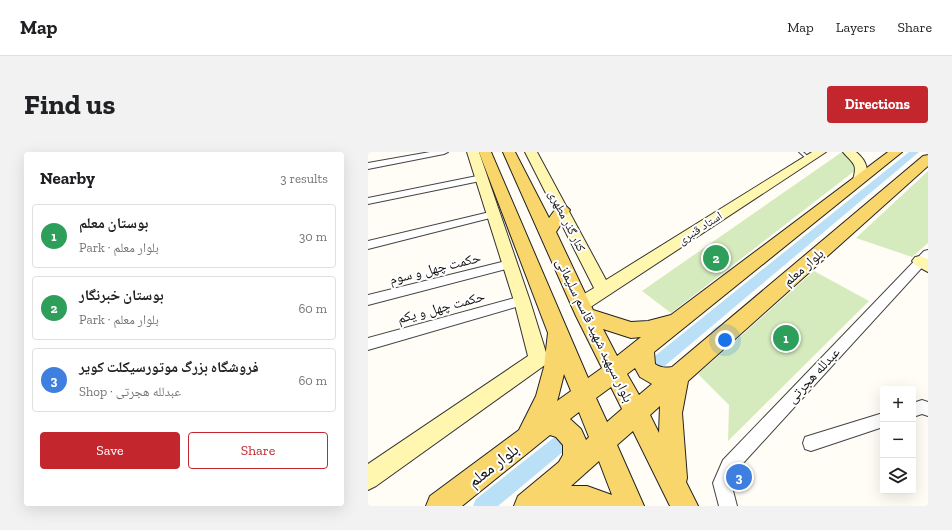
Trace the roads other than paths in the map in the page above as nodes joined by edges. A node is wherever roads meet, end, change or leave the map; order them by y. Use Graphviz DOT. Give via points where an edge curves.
graph roads {
  1 [pos="444,152"];
  2 [pos="473,152"];
  3 [pos="485,152"];
  4 [pos="509,152"];
  5 [pos="531,152"];
  6 [pos="849,152"];
  7 [pos="896,152"];
  8 [pos="810,154"];
  9 [pos="928,159"];
  10 [pos="368,166"];
  11 [pos="482,178"];
  12 [pos="859,180"];
  13 [pos="368,201"];
  14 [pos="562,210"];
  15 [pos="494,214"];
  16 [pos="548,232"];
  17 [pos="368,245"];
  18 [pos="925,261"];
  19 [pos="531,269"];
  20 [pos="512,270"];
  21 [pos="603,290"];
  22 [pos="368,300"];
  23 [pos="522,302"];
  24 [pos="583,310"];
  25 [pos="676,322"];
  26 [pos="557,328"];
  27 [pos="368,344"];
  28 [pos="644,347"];
  29 [pos="614,371"];
  30 [pos="678,375"];
  31 [pos="584,394"];
  32 [pos="916,409"];
  33 [pos="928,409"];
  34 [pos="636,412"];
  35 [pos="880,421"];
  36 [pos="547,423"];
  37 [pos="526,439"];
  38 [pos="603,440"];
  39 [pos="811,443"];
  40 [pos="568,470"];
  41 [pos="368,478"];
  42 [pos="680,497"];
  43 [pos="595,504"];
  44 [pos="440,506"];
  45 [pos="528,506"];
  46 [pos="630,506"];
  47 [pos="728,506"];
  1 -- 10 [label="street"];
  2 -- 11 [label="street"];
  3 -- 19 [label="main road"];
  4 -- 16 [label="main road, بلوار سپهبد شهید قاسم سلیمانی"];
  5 -- 14 [label="street, کنار گذر مطهری"];
  6 -- 12 [label="street" via="861,165"];
  7 -- 12 [label="main road"];
  8 -- 21 [label="street, استاد قنبری"];
  9 -- 30 [label="main road, بلوار معلم"];
  11 -- 13 [label="street"];
  11 -- 15 [label="street"];
  12 -- 25 [label="main road"];
  14 -- 16 [label="main road"];
  14 -- 21 [label="street, کنار گذر مطهری"];
  15 -- 17 [label="street"];
  15 -- 20 [label="street"];
  16 -- 24 [label="main road, بلوار سپهبد شهید قاسم سلیمانی"];
  18 -- 47 [label="street, عبدلله هجرتی" via="729,466 722,483"];
  19 -- 20 [label="street"];
  19 -- 26 [label="main road"];
  20 -- 22 [label="street, حکمت چهل و سوم"];
  20 -- 23 [label="street"];
  21 -- 24 [label="street, استاد قنبری"];
  23 -- 27 [label="street, حکمت چهل و یکم"];
  23 -- 41 [label="street" via="538,359"];
  24 -- 25 [label="main road" via="631,330"];
  24 -- 29 [label="main road, بلوار سپهبد شهید قاسم سلیمانی"];
  25 -- 28 [label="main road, بلوار معلم"];
  26 -- 31 [label="main road"];
  26 -- 37 [label="main road" via="555,367 547,398"];
  28 -- 29 [label="main road, بلوار معلم"];
  28 -- 30 [label="main road" via="644,364 651,373 668,378"];
  29 -- 31 [label="main road, بلوار معلم"];
  29 -- 34 [label="main road, بلوار سپهبد شهید قاسم سلیمانی"];
  30 -- 34 [label="main road, بلوار معلم"];
  30 -- 42 [label="main road" via="670,413"];
  31 -- 36 [label="main road, بلوار معلم"];
  31 -- 38 [label="main road"];
  32 -- 33 [label="street"];
  34 -- 38 [label="main road, بلوار معلم"];
  34 -- 42 [label="main road, بلوار سپهبد شهید قاسم سلیمانی"];
  35 -- 39 [label="street"];
  36 -- 37 [label="main road, بلوار معلم"];
  36 -- 40 [label="main road" via="567,430 574,441 575,456"];
  37 -- 44 [label="main road, بلوار معلم"];
  38 -- 40 [label="main road, بلوار معلم"];
  38 -- 46 [label="main road"];
  40 -- 45 [label="main road, بلوار معلم"];
  43 -- 45 [label="main road" via="570,498"];
}
